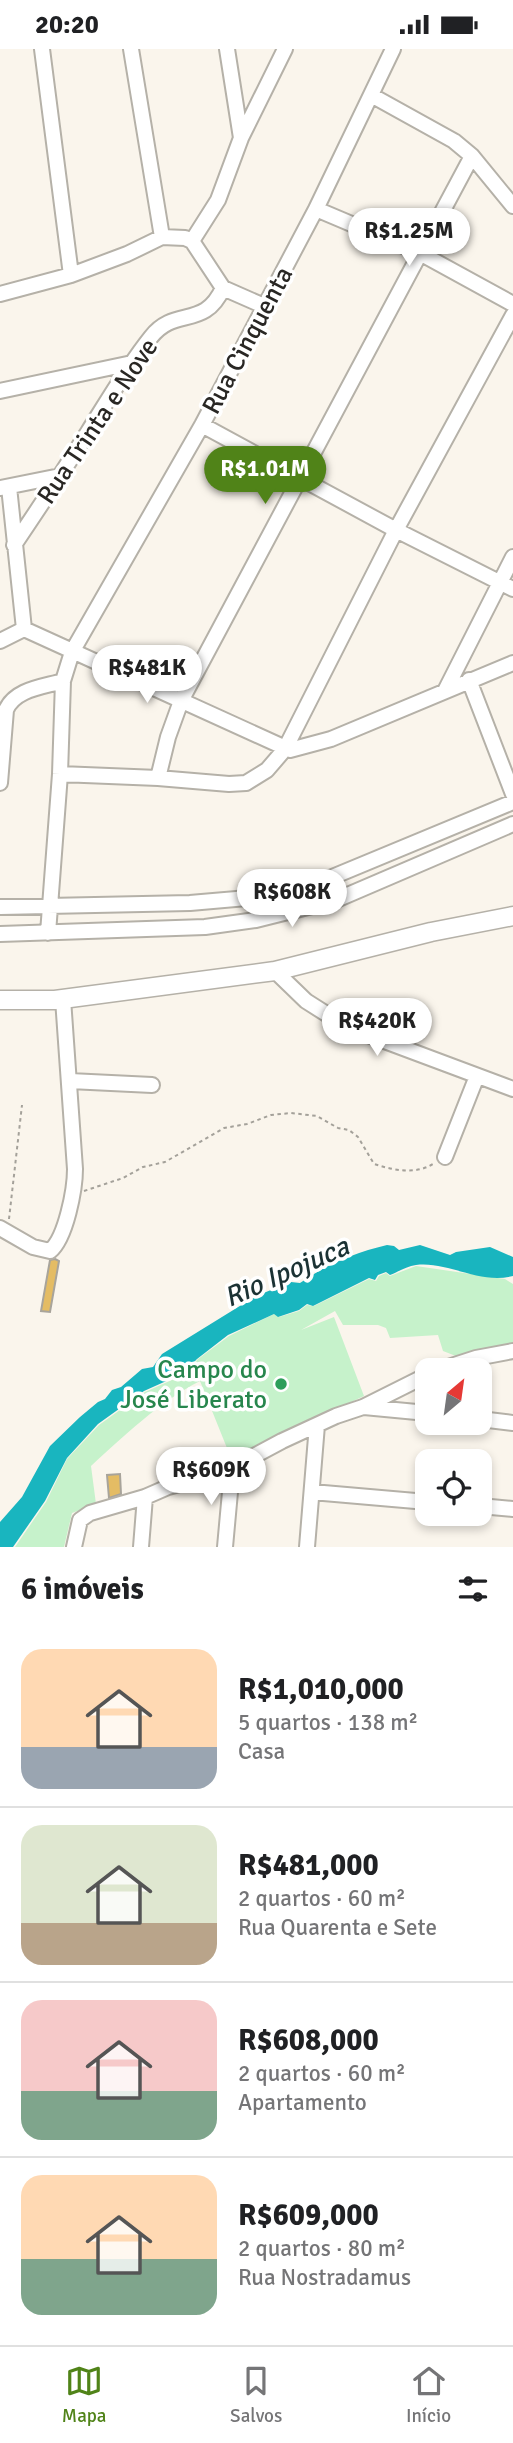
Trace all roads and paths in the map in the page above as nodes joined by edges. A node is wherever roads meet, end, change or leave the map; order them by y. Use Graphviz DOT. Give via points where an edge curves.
graph roads {
  1 [pos="41,49"];
  2 [pos="131,49"];
  3 [pos="227,49"];
  4 [pos="285,49"];
  5 [pos="393,49"];
  6 [pos="371,96"];
  7 [pos="241,138"];
  8 [pos="472,156"];
  9 [pos="513,206"];
  10 [pos="316,209"];
  11 [pos="162,237"];
  12 [pos="192,241"];
  13 [pos="420,253"];
  14 [pos="71,275"];
  15 [pos="223,288"];
  16 [pos="0,294"];
  17 [pos="513,304"];
  18 [pos="264,306"];
  19 [pos="513,315"];
  20 [pos="132,363"];
  21 [pos="0,391"];
  22 [pos="202,425"];
  23 [pos="60,476"];
  24 [pos="299,479"];
  25 [pos="4,487"];
  26 [pos="396,530"];
  27 [pos="14,545"];
  28 [pos="513,557"];
  29 [pos="498,583"];
  30 [pos="513,589"];
  31 [pos="24,629"];
  32 [pos="0,641"];
  33 [pos="72,652"];
  34 [pos="513,663"];
  35 [pos="468,680"];
  36 [pos="63,681"];
  37 [pos="445,691"];
  38 [pos="181,701"];
  39 [pos="285,749"];
  40 [pos="60,774"];
  41 [pos="158,778"];
  42 [pos="0,783"];
  43 [pos="513,794"];
  44 [pos="513,802"];
  45 [pos="513,824"];
  46 [pos="50,906"];
  47 [pos="0,907"];
  48 [pos="513,916"];
  49 [pos="48,933"];
  50 [pos="0,934"];
  51 [pos="275,971"];
  52 [pos="64,999"];
  53 [pos="0,1000"];
  54 [pos="477,1076"];
  55 [pos="70,1081"];
  56 [pos="152,1086"];
  57 [pos="513,1089"];
  58 [pos="22,1105"];
  59 [pos="445,1157"];
  60 [pos="73,1193"];
  61 [pos="4,1231"];
  62 [pos="513,1351"];
  63 [pos="476,1358"];
  64 [pos="415,1381"];
  65 [pos="363,1406"];
  66 [pos="415,1412"];
  67 [pos="492,1420"];
  68 [pos="513,1423"];
  69 [pos="317,1425"];
  70 [pos="232,1470"];
  71 [pos="312,1492"];
  72 [pos="145,1497"];
  73 [pos="415,1501"];
  74 [pos="492,1507"];
  75 [pos="513,1509"];
  76 [pos="74,1547"];
  77 [pos="141,1547"];
  78 [pos="225,1547"];
  79 [pos="307,1547"];
  1 -- 14 [label="street"];
  2 -- 11 [label="street"];
  3 -- 7 [label="street"];
  4 -- 7 [label="street"];
  5 -- 6 [label="street, Rua Cinquenta"];
  6 -- 8 [label="street"];
  6 -- 10 [label="street, Rua Cinquenta"];
  7 -- 12 [label="street" via="218,199"];
  8 -- 9 [label="street"];
  8 -- 13 [label="street"];
  10 -- 13 [label="street"];
  10 -- 18 [label="street, Rua Cinquenta"];
  11 -- 12 [label="street"];
  11 -- 14 [label="street"];
  12 -- 15 [label="street"];
  13 -- 17 [label="street"];
  13 -- 24 [label="street"];
  14 -- 16 [label="street"];
  15 -- 18 [label="street"];
  15 -- 20 [label="street, Rua Trinta e Nove" via="209,310 161,327"];
  18 -- 22 [label="street, Rua Cinquenta"];
  19 -- 26 [label="street"];
  20 -- 21 [label="street"];
  20 -- 23 [label="street, Rua Trinta e Nove"];
  22 -- 24 [label="street"];
  22 -- 33 [label="street, Rua Cinquenta"];
  23 -- 25 [label="street"];
  23 -- 27 [label="street, Rua Trinta e Nove"];
  24 -- 26 [label="street"];
  24 -- 38 [label="street"];
  25 -- 27 [label="street"];
  26 -- 29 [label="street"];
  26 -- 39 [label="street"];
  27 -- 31 [label="street"];
  28 -- 29 [label="street"];
  29 -- 30 [label="street"];
  29 -- 37 [label="street"];
  31 -- 32 [label="street"];
  31 -- 33 [label="street"];
  33 -- 36 [label="street, Rua Cinquenta"];
  33 -- 38 [label="street"];
  34 -- 35 [label="street"];
  35 -- 37 [label="street"];
  35 -- 43 [label="street"];
  36 -- 40 [label="street, Rua Cinquenta"];
  36 -- 42 [label="street" via="23,692 9,702"];
  37 -- 39 [label="street" via="331,739"];
  38 -- 39 [label="street"];
  38 -- 41 [label="street"];
  39 -- 41 [label="street" via="267,770 246,783"];
  40 -- 41 [label="street"];
  40 -- 46 [label="street, Rua Cinquenta"];
  44 -- 46 [label="street" via="325,880 259,897 190,904"];
  45 -- 49 [label="street" via="336,900 256,920 205,927"];
  46 -- 47 [label="street"];
  46 -- 49 [label="street, Rua Cinquenta"];
  48 -- 51 [label="main road"];
  49 -- 50 [label="street"];
  51 -- 52 [label="main road"];
  51 -- 54 [label="street" via="306,1001 346,1027"];
  52 -- 53 [label="main road"];
  52 -- 55 [label="street"];
  54 -- 57 [label="street"];
  54 -- 59 [label="street"];
  55 -- 56 [label="street"];
  55 -- 60 [label="street"];
  58 -- 61 [label="path"];
  59 -- 60 [label="path" via="423,1170 386,1168 374,1164 349,1130 317,1116 291,1113 224,1128 165,1162 93,1190"];
  60 -- 61 [label="street" via="54,1247 47,1251"];
  62 -- 63 [label="street"];
  64 -- 65 [label="street"];
  65 -- 66 [label="street"];
  65 -- 69 [label="street"];
  67 -- 68 [label="street"];
  69 -- 70 [label="street"];
  69 -- 71 [label="street"];
  70 -- 72 [label="street"];
  70 -- 78 [label="street"];
  71 -- 73 [label="street"];
  71 -- 79 [label="street"];
  72 -- 76 [label="street" via="80,1520"];
  72 -- 77 [label="street"];
  74 -- 75 [label="street"];
}
